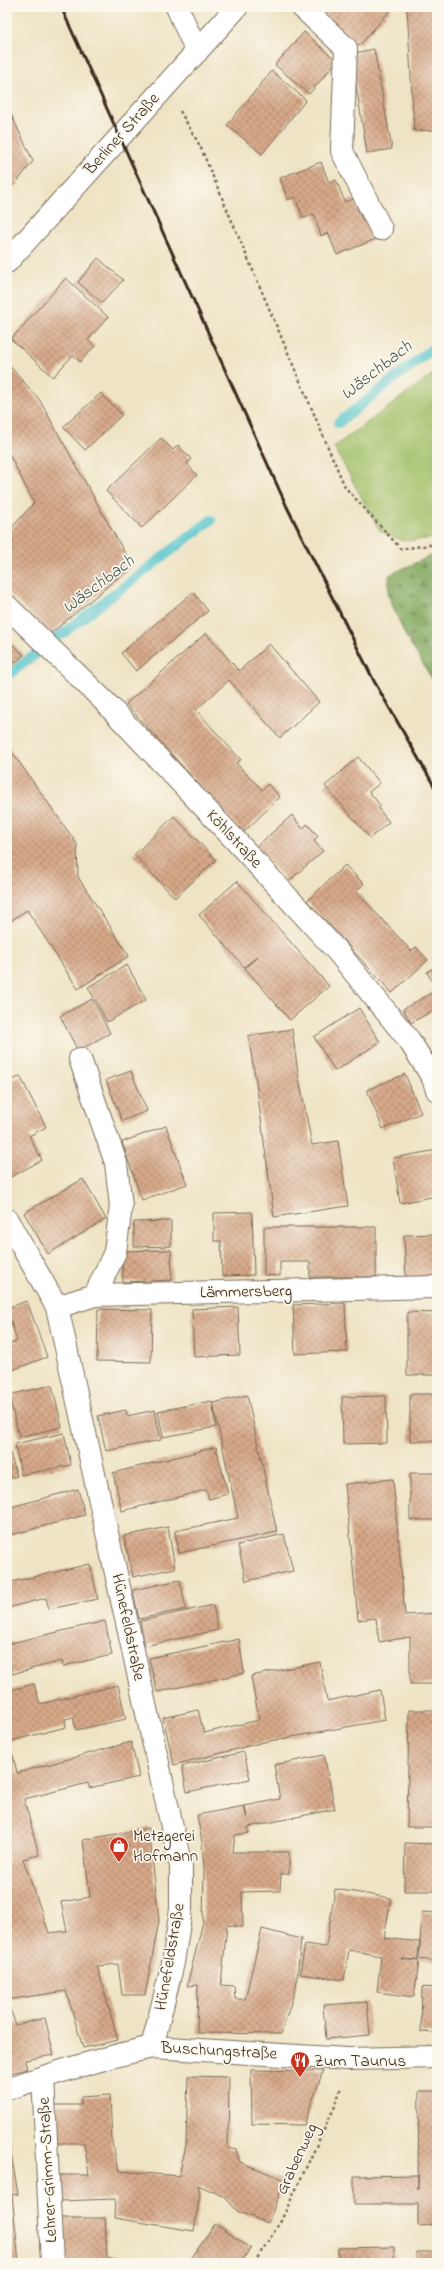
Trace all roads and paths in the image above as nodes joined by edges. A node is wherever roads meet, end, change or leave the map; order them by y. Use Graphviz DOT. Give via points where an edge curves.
graph roads {
  1 [pos="177,7"];
  2 [pos="237,7"];
  3 [pos="302,7"];
  4 [pos="197,52"];
  5 [pos="163,89"];
  6 [pos="381,229"];
  7 [pos="7,262"];
  8 [pos="437,544"];
  9 [pos="7,606"];
  10 [pos="80,1059"];
  11 [pos="437,1090"];
  12 [pos="7,1220"];
  13 [pos="437,1287"];
  14 [pos="95,1295"];
  15 [pos="57,1308"];
  16 [pos="152,2047"];
  17 [pos="437,2057"];
  18 [pos="348,2059"];
  19 [pos="42,2077"];
  20 [pos="7,2089"];
  21 [pos="52,2263"];
  22 [pos="254,2263"];
  1 -- 4 [label="street"];
  2 -- 4 [label="street, Berliner Straße"];
  3 -- 6 [label="street" via="346,48 342,151"];
  4 -- 5 [label="street, Berliner Straße"];
  5 -- 7 [label="street, Berliner Straße"];
  5 -- 8 [label="path" via="186,117 200,146 345,487 401,549"];
  9 -- 11 [label="street, Köhlstraße" via="104,701 337,951 409,1040"];
  10 -- 14 [label="street" via="116,1163 122,1206 115,1252"];
  12 -- 15 [label="street, Hünefeldstraße"];
  13 -- 14 [label="street, Lämmersberg"];
  14 -- 15 [label="street, Lämmersberg"];
  15 -- 16 [label="street, Hünefeldstraße" via="181,1867 181,1909 173,1963"];
  16 -- 18 [label="street, Buschungstraße"];
  16 -- 19 [label="street, Buschungstraße"];
  17 -- 18 [label="street, Buschungstraße"];
  18 -- 22 [label="path, Grabenweg" via="336,2104 281,2221"];
  19 -- 20 [label="street, Buschungstraße"];
  19 -- 21 [label="street, Lehrer-Grimm-Straße"];
}
